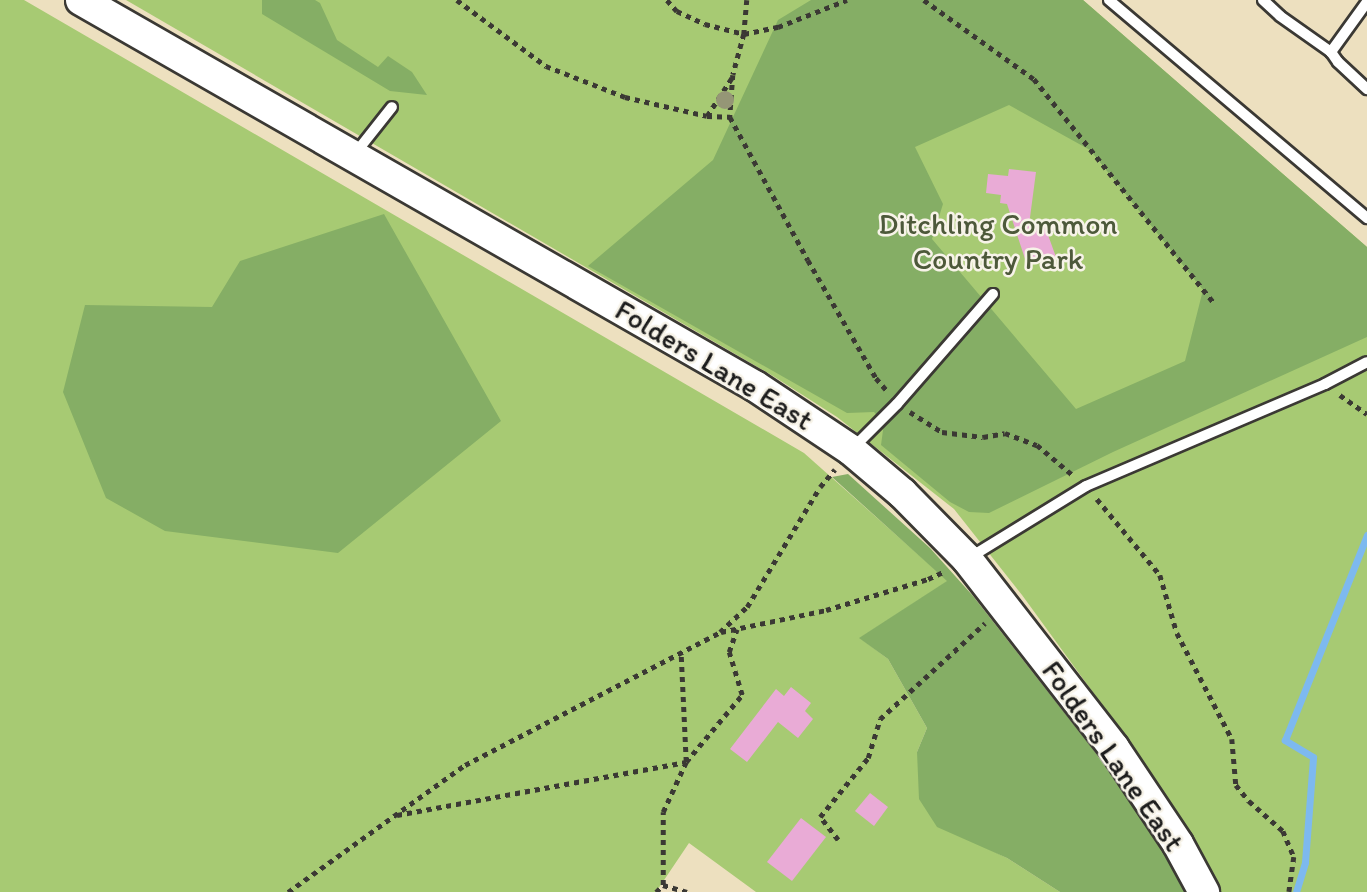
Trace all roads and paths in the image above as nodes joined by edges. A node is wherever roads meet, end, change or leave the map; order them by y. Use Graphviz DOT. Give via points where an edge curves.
graph roads {
  1 [pos="81,0"];
  2 [pos="457,0"];
  3 [pos="667,0"];
  4 [pos="747,0"];
  5 [pos="847,0"];
  6 [pos="924,0"];
  7 [pos="1109,0"];
  8 [pos="1264,0"];
  9 [pos="1367,2"];
  10 [pos="744,34"];
  11 [pos="1331,52"];
  12 [pos="733,75"];
  13 [pos="1367,89"];
  14 [pos="392,107"];
  15 [pos="707,116"];
  16 [pos="730,117"];
  17 [pos="352,157"];
  18 [pos="1367,218"];
  19 [pos="992,294"];
  20 [pos="1215,304"];
  21 [pos="1367,362"];
  22 [pos="1325,384"];
  23 [pos="897,404"];
  24 [pos="1367,414"];
  25 [pos="851,450"];
  26 [pos="1086,486"];
  27 [pos="967,559"];
  28 [pos="1004,606"];
  29 [pos="737,629"];
  30 [pos="720,632"];
  31 [pos="681,655"];
  32 [pos="686,762"];
  33 [pos="393,816"];
  34 [pos="838,840"];
  35 [pos="663,885"];
  36 [pos="288,892"];
  37 [pos="656,892"];
  38 [pos="687,892"];
  39 [pos="1204,892"];
  40 [pos="1289,892"];
  1 -- 17 [label="street, Folders Lane East"];
  2 -- 15 [label="path" via="546,66 625,97"];
  3 -- 10 [label="path" via="677,11 705,24"];
  4 -- 10 [label="path"];
  5 -- 10 [label="path" via="778,27"];
  6 -- 20 [label="path" via="1034,79"];
  7 -- 18 [label="lane"];
  8 -- 11 [label="lane"];
  9 -- 11 [label="lane"];
  10 -- 12 [label="path"];
  11 -- 13 [label="lane"];
  12 -- 15 [label="path"];
  12 -- 16 [label="path"];
  14 -- 17 [label="lane"];
  15 -- 16 [label="path"];
  16 -- 23 [label="path" via="876,378"];
  17 -- 25 [label="street, Folders Lane East" via="744,380"];
  19 -- 23 [label="lane"];
  21 -- 22 [label="lane"];
  22 -- 24 [label="path"];
  22 -- 26 [label="lane"];
  23 -- 25 [label="lane"];
  23 -- 26 [label="path" via="942,432 983,437 1005,433 1037,445"];
  25 -- 27 [label="street, Folders Lane East" via="902,493"];
  25 -- 30 [label="path" via="820,486 747,607"];
  26 -- 27 [label="lane"];
  26 -- 40 [label="path" via="1160,575 1177,633 1232,739 1236,785 1283,831 1289,844 1294,857"];
  27 -- 28 [label="street, Folders Lane East"];
  27 -- 29 [label="path" via="928,579 826,610"];
  28 -- 34 [label="path" via="880,719 868,758 820,817"];
  28 -- 39 [label="street, Folders Lane East" via="1114,748"];
  29 -- 30 [label="path"];
  29 -- 32 [label="path" via="729,652 742,695"];
  30 -- 31 [label="path"];
  31 -- 32 [label="path"];
  31 -- 33 [label="path" via="465,765"];
  32 -- 33 [label="path"];
  32 -- 35 [label="path" via="663,812"];
  33 -- 36 [label="path"];
  35 -- 37 [label="path"];
  35 -- 38 [label="path"];
}
